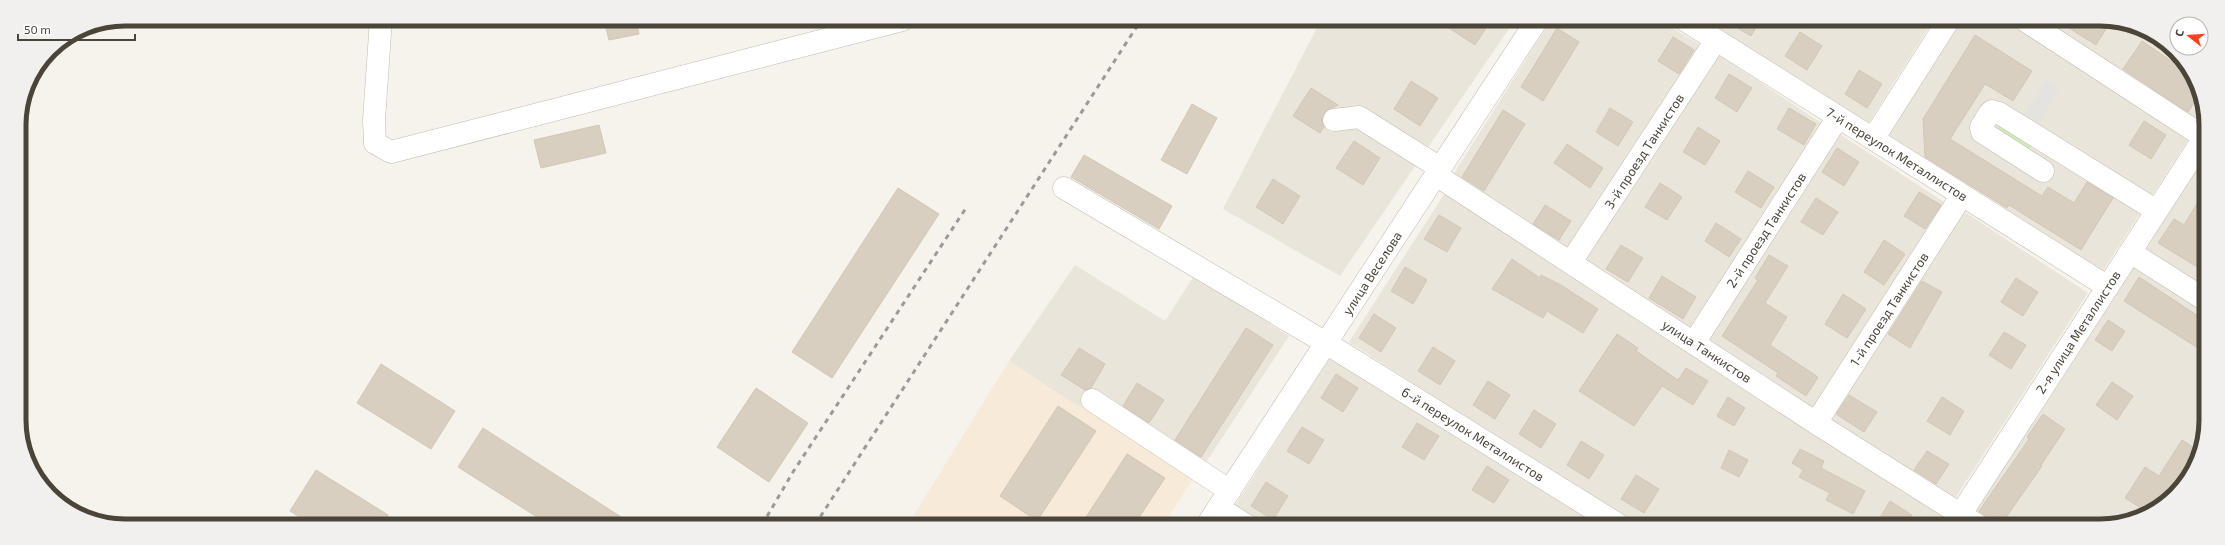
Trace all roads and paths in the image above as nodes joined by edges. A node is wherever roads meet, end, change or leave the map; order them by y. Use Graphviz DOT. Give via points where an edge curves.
graph roads {
  1 [pos="381,26"];
  2 [pos="879,26"];
  3 [pos="1533,26"];
  4 [pos="1694,26"];
  5 [pos="1945,26"];
  6 [pos="2034,26"];
  7 [pos="1716,40"];
  8 [pos="1838,117"];
  9 [pos="1334,120"];
  10 [pos="2199,135"];
  11 [pos="1873,139"];
  12 [pos="2199,146"];
  13 [pos="2043,171"];
  14 [pos="1438,172"];
  15 [pos="1064,188"];
  16 [pos="1962,195"];
  17 [pos="2157,211"];
  18 [pos="2130,252"];
  19 [pos="1571,262"];
  20 [pos="2108,287"];
  21 [pos="2199,296"];
  22 [pos="1326,343"];
  23 [pos="1694,343"];
  24 [pos="1092,400"];
  25 [pos="1816,423"];
  26 [pos="1219,508"];
  27 [pos="1236,519"];
  28 [pos="1609,519"];
  29 [pos="1955,519"];
  30 [pos="1957,519"];
  1 -- 2 [label="street" via="374,120 375,143 391,152"];
  3 -- 14 [label="street, улица Веселова"];
  4 -- 7 [label="street, 7-й переулок Металлистов"];
  5 -- 11 [label="street"];
  6 -- 10 [label="street"];
  7 -- 8 [label="street, 7-й переулок Металлистов"];
  7 -- 19 [label="street, 3-й проезд Танкистов"];
  8 -- 11 [label="street, 7-й переулок Металлистов"];
  8 -- 23 [label="street, 2-й проезд Танкистов"];
  9 -- 14 [label="street, улица Танкистов" via="1359,117"];
  11 -- 16 [label="street, 7-й переулок Металлистов"];
  12 -- 17 [label="street, 2-я улица Металлистов"];
  13 -- 17 [label="street" via="1982,132 1981,126 1988,114 1992,111 1999,113"];
  14 -- 19 [label="street, улица Танкистов"];
  14 -- 22 [label="street, улица Веселова"];
  15 -- 22 [label="street, 6-й переулок Металлистов"];
  16 -- 20 [label="street, 7-й переулок Металлистов"];
  16 -- 25 [label="street, 1-й проезд Танкистов"];
  17 -- 18 [label="street, 2-я улица Металлистов"];
  18 -- 20 [label="street, 2-я улица Металлистов"];
  18 -- 21 [label="street"];
  19 -- 23 [label="street, улица Танкистов"];
  20 -- 30 [label="street, 2-я улица Металлистов"];
  22 -- 26 [label="street, улица Веселова"];
  22 -- 28 [label="street, 6-й переулок Металлистов"];
  23 -- 25 [label="street, улица Танкистов"];
  24 -- 26 [label="street"];
  25 -- 29 [label="street, улица Танкистов"];
  26 -- 27 [label="street"];
}
